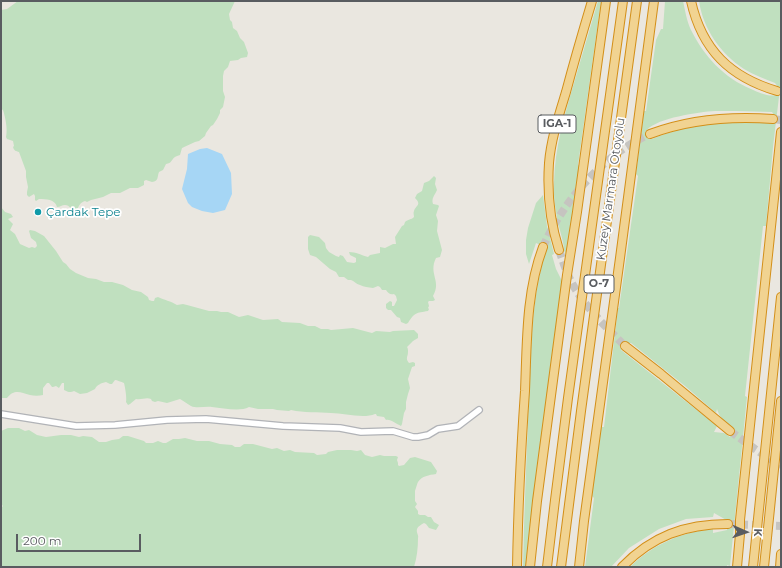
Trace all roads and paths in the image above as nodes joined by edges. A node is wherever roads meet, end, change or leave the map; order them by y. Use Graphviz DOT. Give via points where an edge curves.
graph roads {
  1 [pos="592,1"];
  2 [pos="606,1"];
  3 [pos="623,1"];
  4 [pos="637,1"];
  5 [pos="654,1"];
  6 [pos="690,1"];
  7 [pos="778,91"];
  8 [pos="773,119"];
  9 [pos="781,132"];
  10 [pos="650,134"];
  11 [pos="543,247"];
  12 [pos="559,250"];
  13 [pos="781,297"];
  14 [pos="626,346"];
  15 [pos="781,402"];
  16 [pos="479,410"];
  17 [pos="1,414"];
  18 [pos="730,430"];
  19 [pos="740,520"];
  20 [pos="728,524"];
  21 [pos="781,554"];
  22 [pos="517,567"];
  23 [pos="530,567"];
  24 [pos="547,567"];
  25 [pos="561,567"];
  26 [pos="579,567"];
  27 [pos="622,567"];
  28 [pos="733,567"];
  29 [pos="736,567"];
  30 [pos="753,567"];
  31 [pos="764,567"];
  32 [pos="780,567"];
  1 -- 12 [label="highway, IGA-1" via="550,153 549,193 552,223"];
  2 -- 23 [label="highway" via="567,275"];
  3 -- 24 [label="highway, Kuzey Marmara Otoyolu / O-7"];
  4 -- 25 [label="highway, Kuzey Marmara Otoyolu / O-7"];
  5 -- 26 [label="highway"];
  6 -- 7 [label="highway" via="710,47 726,65 747,80"];
  8 -- 10 [label="highway" via="709,119"];
  9 -- 19 [label="highway"];
  11 -- 22 [label="highway" via="534,274 530,303"];
  13 -- 30 [label="highway"];
  14 -- 18 [label="highway"];
  15 -- 31 [label="highway"];
  16 -- 17 [label="street" via="458,426 438,429 418,437 393,431 361,432 206,419 76,426"];
  19 -- 28 [label="highway"];
  19 -- 29 [label="highway"];
  20 -- 27 [label="highway" via="694,526 666,535 645,547"];
  21 -- 32 [label="highway"];
}
